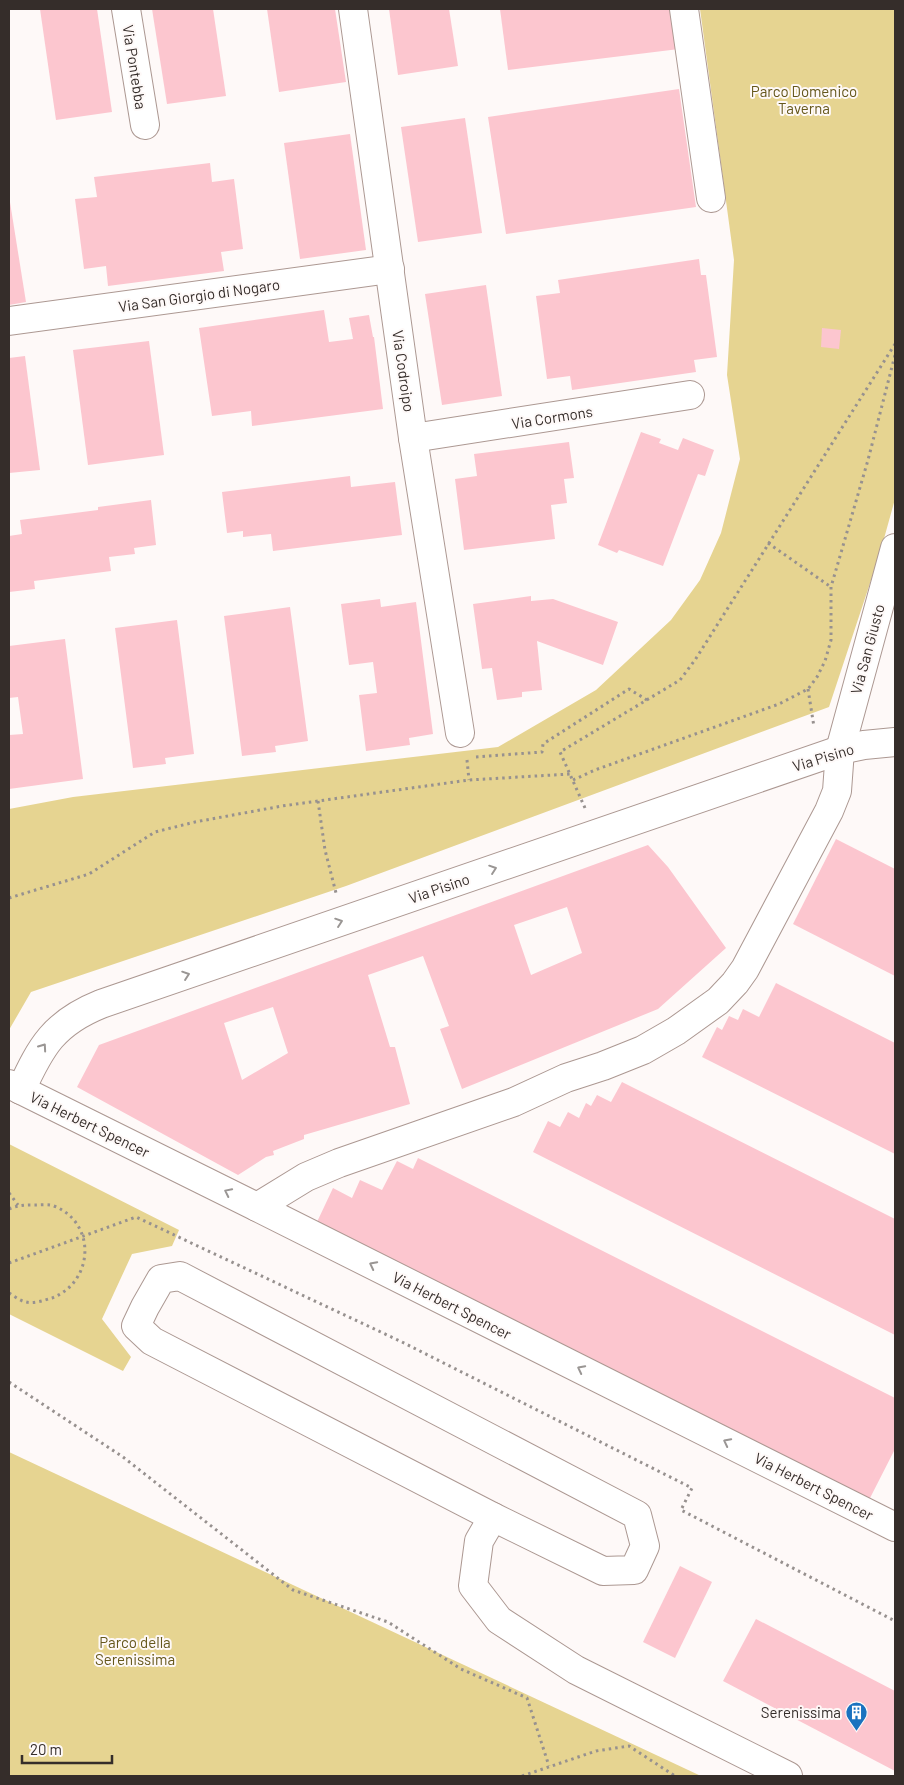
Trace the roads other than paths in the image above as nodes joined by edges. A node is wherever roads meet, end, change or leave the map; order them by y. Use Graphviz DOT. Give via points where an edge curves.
graph roads {
  1 [pos="126,9"];
  2 [pos="353,9"];
  3 [pos="684,9"];
  4 [pos="145,125"];
  5 [pos="711,198"];
  6 [pos="390,269"];
  7 [pos="9,321"];
  8 [pos="690,395"];
  9 [pos="413,438"];
  10 [pos="895,548"];
  11 [pos="887,607"];
  12 [pos="895,742"];
  13 [pos="463,746"];
  14 [pos="840,750"];
  15 [pos="15,1087"];
  16 [pos="257,1207"];
  17 [pos="494,1517"];
  18 [pos="895,1527"];
  19 [pos="788,1776"];
  1 -- 4 [label="street, Via Pontebba"];
  2 -- 6 [label="street, Via Codroipo"];
  3 -- 5 [label="street"];
  6 -- 7 [label="street, Via San Giorgio di Nogaro"];
  6 -- 9 [label="street, Via Codroipo"];
  8 -- 9 [label="street, Via Cormons"];
  9 -- 13 [label="street, Via Codroipo"];
  10 -- 11 [label="street, Via San Giusto"];
  11 -- 14 [label="street, Via San Giusto"];
  12 -- 14 [label="street, Via Pisino"];
  15 -- 14 [label="street, Via Pisino, one-way" via="60,1028 101,1004"];
  14 -- 16 [label="street, Via San Giusto" via="837,791 829,810 745,969 718,1001 643,1050 566,1078 514,1102 339,1163 306,1177"];
  16 -- 15 [label="street, Via Herbert Spencer, one-way"];
  18 -- 16 [label="street, Via Herbert Spencer, one-way"];
  17 -- 17 [label="street" via="603,1571 634,1570 645,1546 637,1515 180,1276 161,1279 136,1326 152,1341"];
  17 -- 19 [label="street" via="479,1541 473,1586 499,1620 576,1670"];
}
